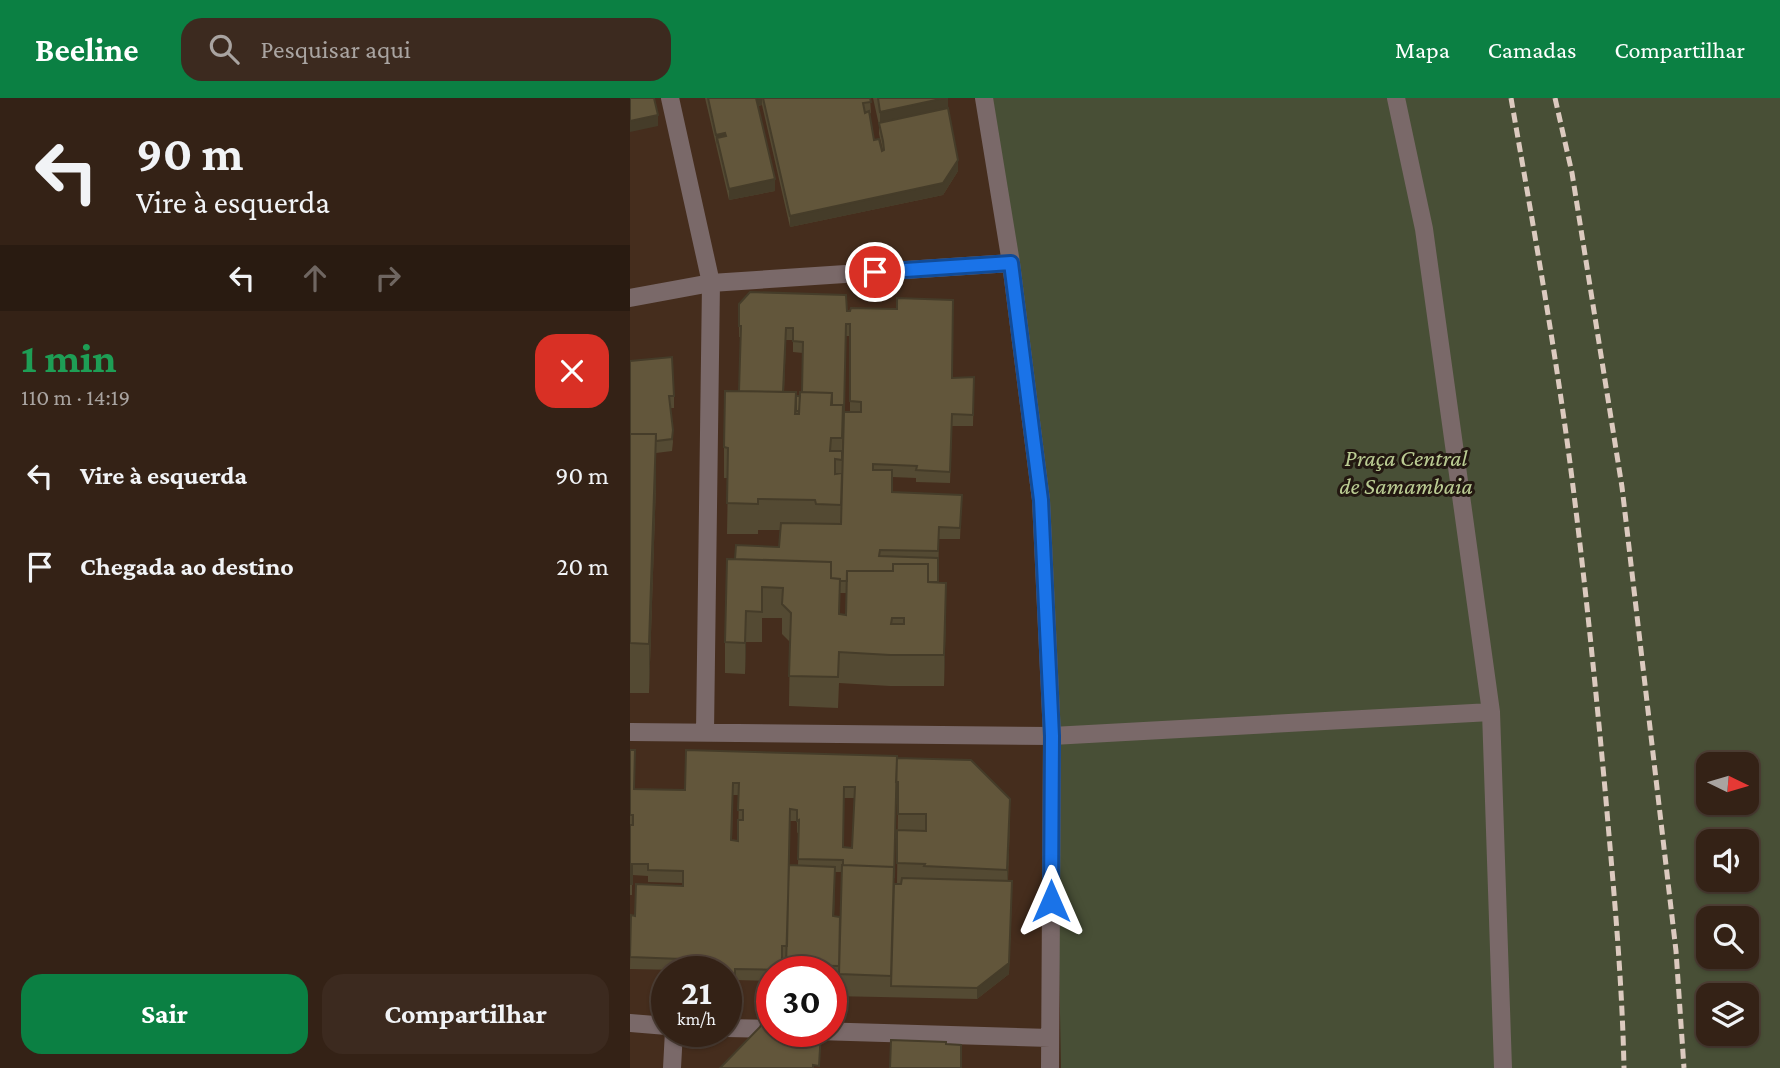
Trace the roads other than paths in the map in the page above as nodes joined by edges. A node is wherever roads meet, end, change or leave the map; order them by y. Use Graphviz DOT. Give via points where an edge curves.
graph roads {
  1 [pos="670,98"];
  2 [pos="984,98"];
  3 [pos="1396,98"];
  4 [pos="1011,263"];
  5 [pos="711,283"];
  6 [pos="630,298"];
  7 [pos="1491,712"];
  8 [pos="630,732"];
  9 [pos="705,732"];
  10 [pos="1052,736"];
  11 [pos="630,1023"];
  12 [pos="651,1025"];
  13 [pos="847,1032"];
  14 [pos="1050,1038"];
  15 [pos="673,1047"];
  16 [pos="672,1068"];
  17 [pos="1049,1068"];
  18 [pos="1503,1068"];
  1 -- 5 [label="street"];
  2 -- 4 [label="street"];
  3 -- 7 [label="street" via="1424,229"];
  4 -- 5 [label="street"];
  4 -- 10 [label="street" via="1041,500"];
  5 -- 6 [label="street"];
  5 -- 9 [label="street"];
  7 -- 10 [label="street"];
  7 -- 18 [label="street"];
  8 -- 9 [label="street"];
  9 -- 10 [label="street"];
  10 -- 14 [label="street"];
  11 -- 12 [label="street"];
  13 -- 14 [label="street"];
  14 -- 17 [label="street"];
  15 -- 16 [label="street"];
}
